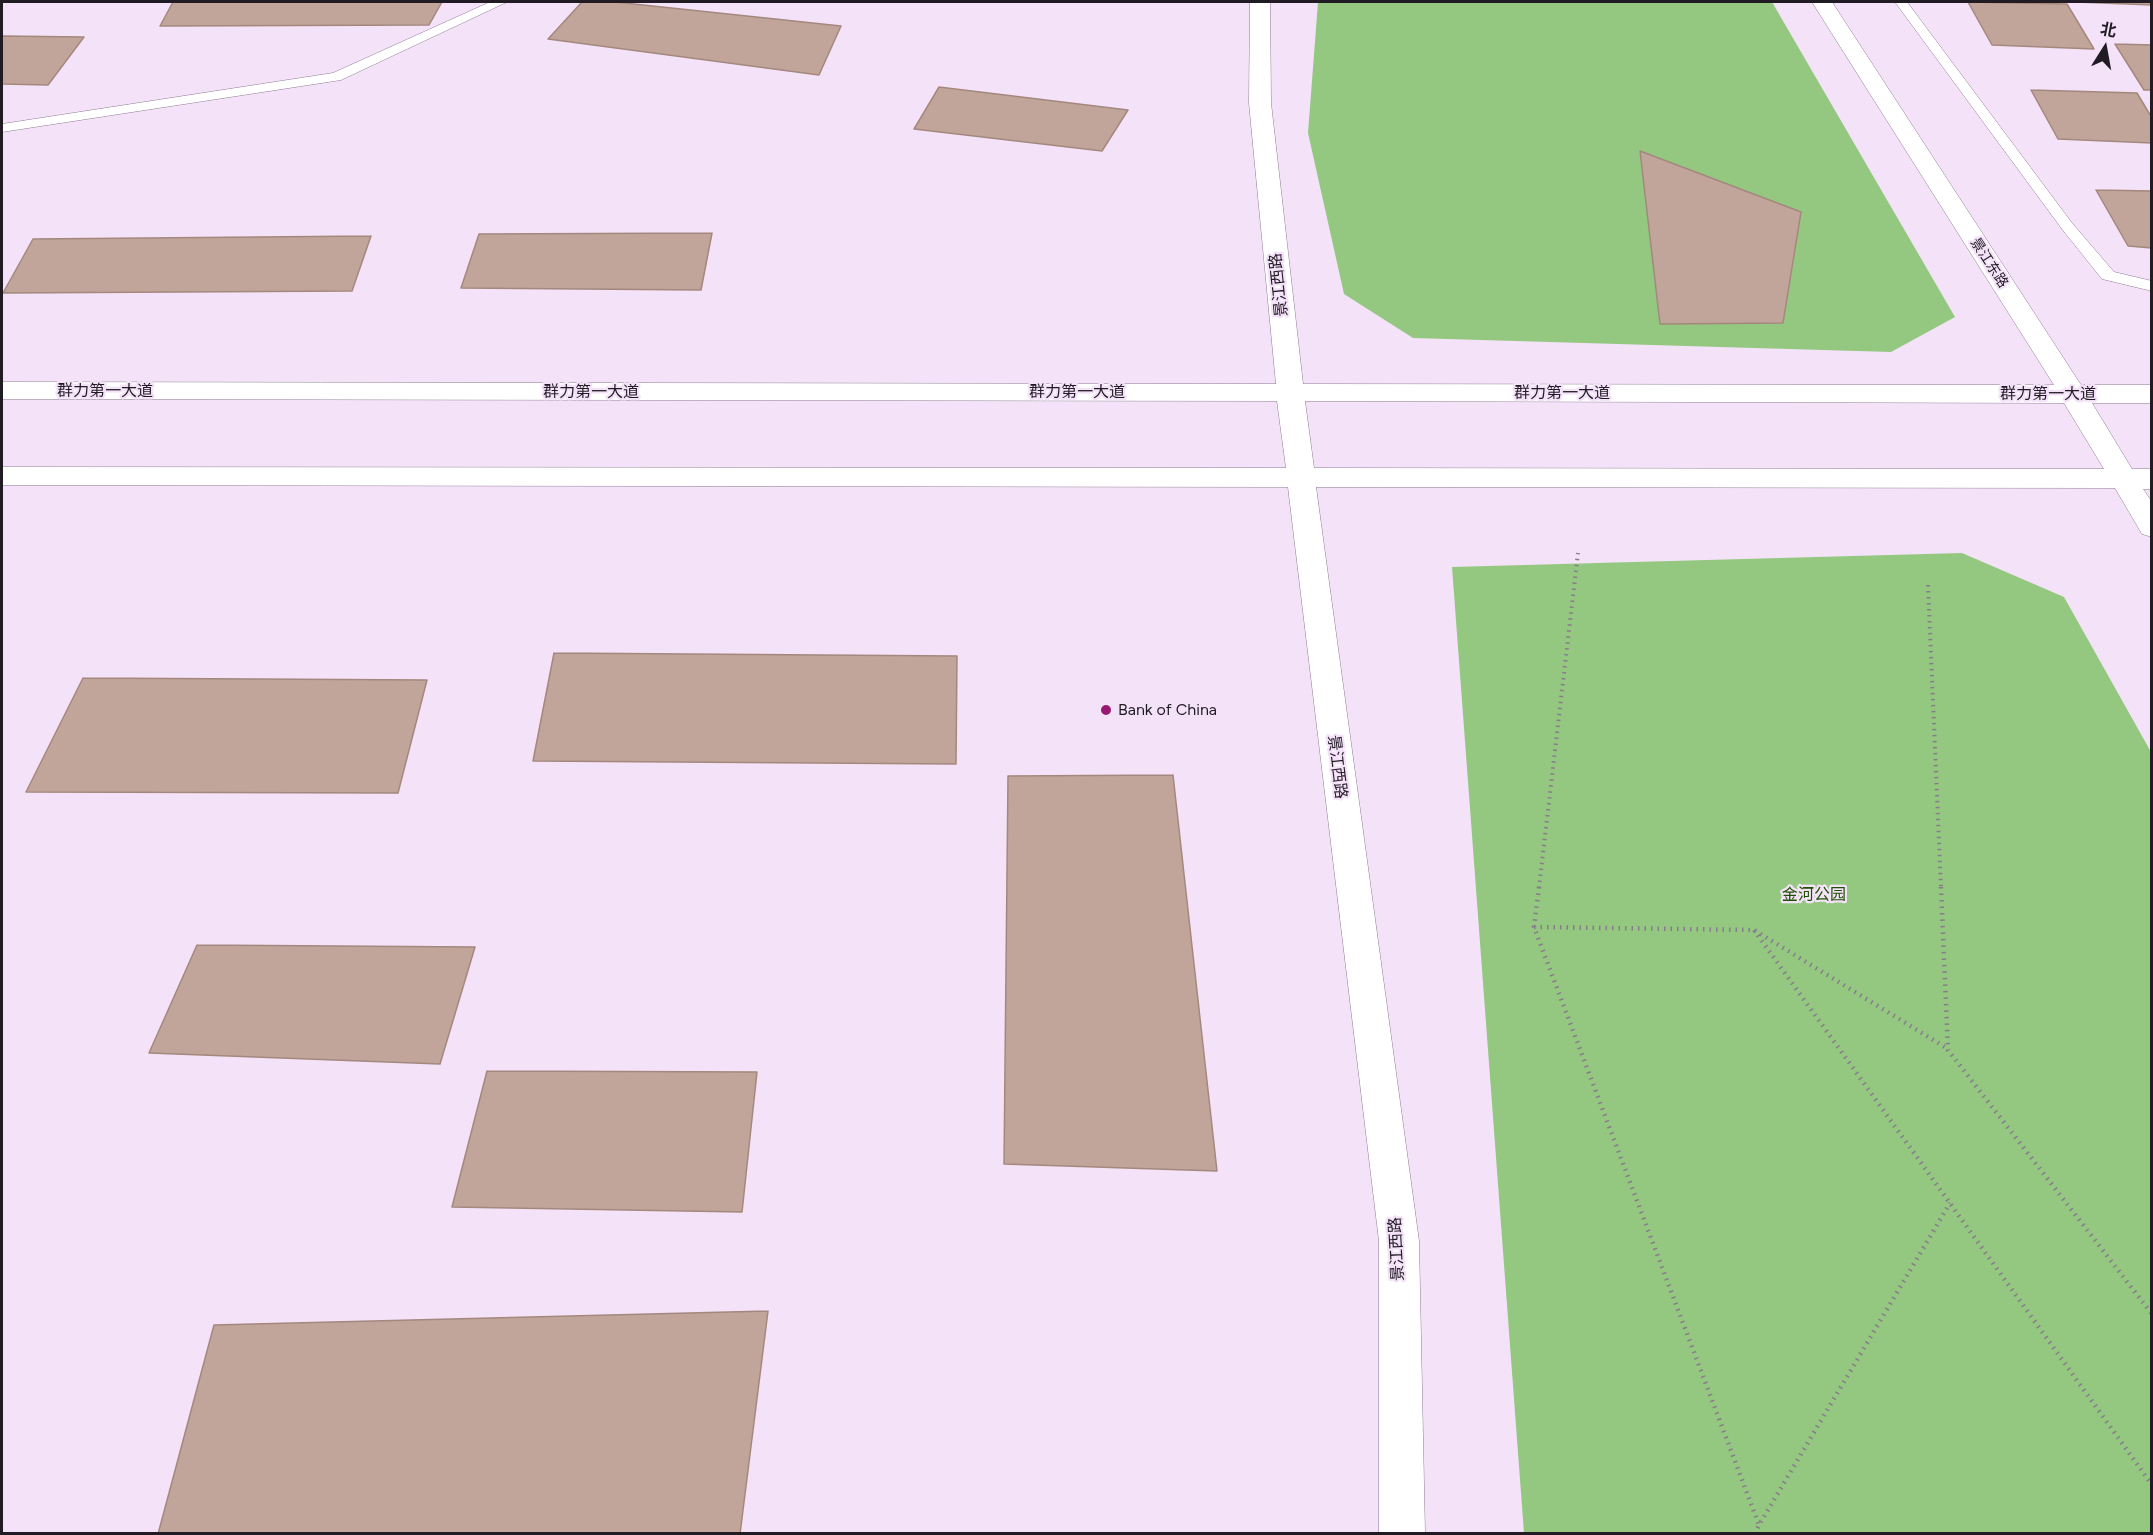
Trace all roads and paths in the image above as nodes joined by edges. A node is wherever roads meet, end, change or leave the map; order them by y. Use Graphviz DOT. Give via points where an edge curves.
graph roads {
  1 [pos="500,2"];
  2 [pos="1260,2"];
  3 [pos="1822,2"];
  4 [pos="1901,2"];
  5 [pos="2,128"];
  6 [pos="2151,286"];
  7 [pos="2,390"];
  8 [pos="1290,393"];
  9 [pos="2073,394"];
  10 [pos="2151,394"];
  11 [pos="2,476"];
  12 [pos="1300,478"];
  13 [pos="2123,479"];
  14 [pos="2151,479"];
  15 [pos="2151,528"];
  16 [pos="1578,553"];
  17 [pos="1928,585"];
  18 [pos="1534,927"];
  19 [pos="1754,930"];
  20 [pos="1948,1050"];
  21 [pos="1950,1203"];
  22 [pos="2151,1314"];
  23 [pos="2151,1485"];
  24 [pos="1759,1525"];
  25 [pos="1402,1533"];
  26 [pos="1755,1533"];
  1 -- 5 [label="lane" via="336,77"];
  2 -- 8 [label="main road, 景江西路" via="1260,103"];
  3 -- 9 [label="main road, 景江东路"];
  4 -- 6 [label="lane" via="2108,276"];
  7 -- 8 [label="main road, 群力第一大道"];
  8 -- 9 [label="main road, 群力第一大道"];
  8 -- 12 [label="main road, 景江西路"];
  9 -- 10 [label="main road, 群力第一大道"];
  9 -- 13 [label="main road, 景江东路"];
  11 -- 12 [label="main road"];
  12 -- 13 [label="main road"];
  12 -- 25 [label="main road, 景江西路" via="1399,1241"];
  13 -- 14 [label="main road"];
  13 -- 15 [label="main road, 景江东路"];
  16 -- 18 [label="path"];
  17 -- 20 [label="path"];
  18 -- 19 [label="path"];
  18 -- 24 [label="path"];
  19 -- 20 [label="path"];
  19 -- 21 [label="path"];
  20 -- 22 [label="path"];
  21 -- 23 [label="path"];
  21 -- 24 [label="path"];
  24 -- 26 [label="path"];
}
